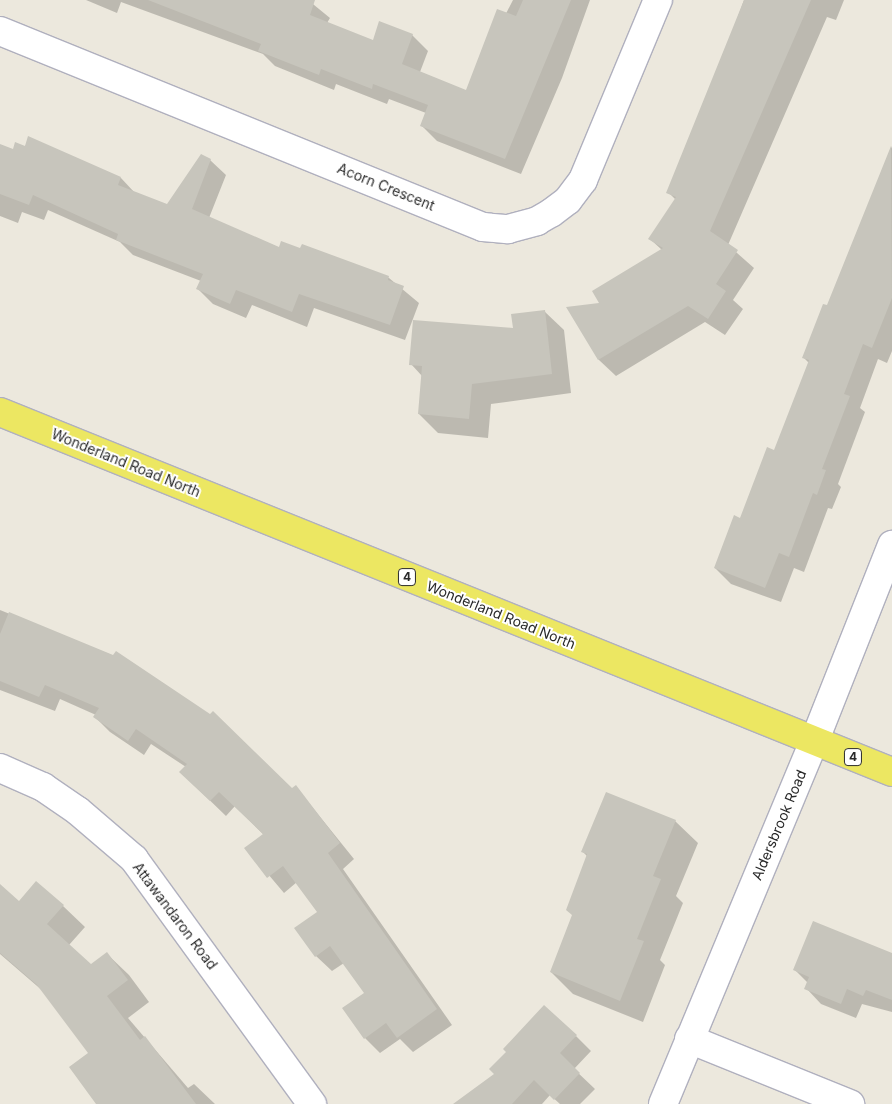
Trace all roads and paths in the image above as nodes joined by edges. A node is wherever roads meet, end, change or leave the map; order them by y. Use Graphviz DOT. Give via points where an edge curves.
graph roads {
  1 [pos="658,0"];
  2 [pos="0,31"];
  3 [pos="0,412"];
  4 [pos="892,545"];
  5 [pos="814,742"];
  6 [pos="0,768"];
  7 [pos="892,772"];
  8 [pos="690,1039"];
  9 [pos="312,1104"];
  10 [pos="663,1104"];
  11 [pos="850,1104"];
  1 -- 2 [label="street, Acorn Crescent" via="582,180 568,200 552,212 537,221 508,229 483,226"];
  3 -- 5 [label="main road, Wonderland Road North / 4"];
  4 -- 5 [label="street, Aldersbrook Road"];
  5 -- 7 [label="main road, Wonderland Road North / 4"];
  5 -- 8 [label="street, Aldersbrook Road"];
  6 -- 9 [label="street, Attawandaron Road" via="42,788 78,811 134,860"];
  8 -- 10 [label="street, Aldersbrook Road"];
  8 -- 11 [label="street"];
}
